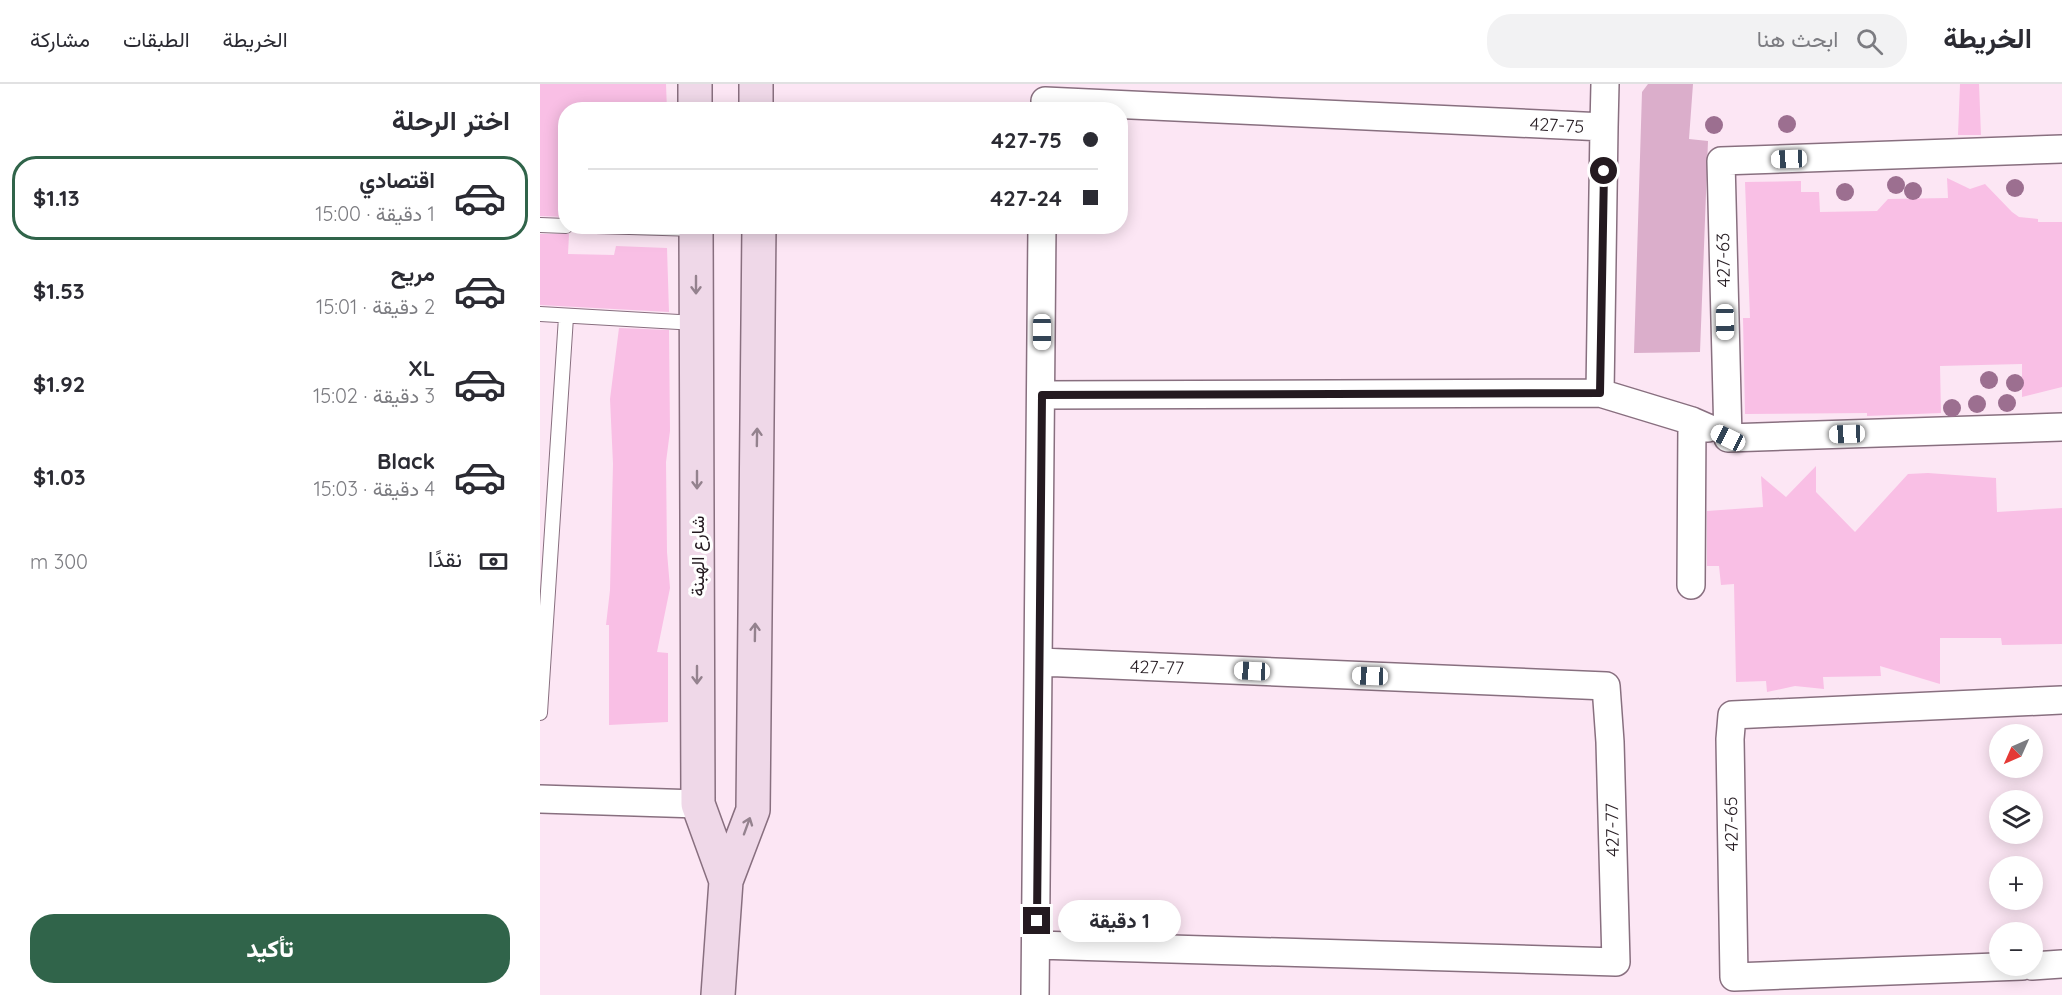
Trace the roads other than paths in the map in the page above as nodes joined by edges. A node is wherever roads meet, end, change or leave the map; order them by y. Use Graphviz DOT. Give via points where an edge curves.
graph roads {
  1 [pos="695,84"];
  2 [pos="756,84"];
  3 [pos="1605,84"];
  4 [pos="1045,98"];
  5 [pos="695,102"];
  6 [pos="756,102"];
  7 [pos="1122,102"];
  8 [pos="1128,102"];
  9 [pos="1604,127"];
  10 [pos="2062,149"];
  11 [pos="540,225"];
  12 [pos="558,226"];
  13 [pos="696,234"];
  14 [pos="759,234"];
  15 [pos="1042,234"];
  16 [pos="540,314"];
  17 [pos="566,317"];
  18 [pos="696,323"];
  19 [pos="1600,393"];
  20 [pos="1042,395"];
  21 [pos="1692,421"];
  22 [pos="2062,427"];
  23 [pos="1728,438"];
  24 [pos="1690,585"];
  25 [pos="1040,662"];
  26 [pos="2062,700"];
  27 [pos="540,712"];
  28 [pos="540,799"];
  29 [pos="698,804"];
  30 [pos="726,881"];
  31 [pos="1037,945"];
  32 [pos="2062,964"];
  33 [pos="2043,965"];
  34 [pos="1989,967"];
  35 [pos="718,995"];
  36 [pos="1035,995"];
  1 -- 5 [label="street"];
  2 -- 6 [label="street"];
  3 -- 9 [label="street"];
  4 -- 7 [label="street, 427-75"];
  8 -- 9 [label="street, 427-75"];
  9 -- 19 [label="street, 427-75"];
  10 -- 23 [label="street, 427-63" via="1721,161"];
  11 -- 12 [label="lane"];
  13 -- 18 [label="street, شارع الهبنة, one-way"];
  30 -- 14 [label="street, شارع الهبنة, one-way" via="753,810"];
  15 -- 20 [label="street"];
  16 -- 17 [label="lane"];
  17 -- 18 [label="lane"];
  17 -- 27 [label="lane"];
  18 -- 29 [label="street, شارع الهبنة, one-way"];
  19 -- 20 [label="street"];
  19 -- 21 [label="street"];
  20 -- 25 [label="street"];
  21 -- 23 [label="street"];
  21 -- 24 [label="street"];
  22 -- 23 [label="street"];
  25 -- 31 [label="street"];
  25 -- 31 [label="street, 427-77" via="1606,686 1616,962"];
  26 -- 34 [label="street, 427-65" via="1732,715 1734,977"];
  28 -- 29 [label="street"];
  29 -- 30 [label="street, شارع الهبنة"];
  30 -- 35 [label="street, شارع الهبنة"];
  31 -- 36 [label="street"];
  32 -- 33 [label="street"];
}
